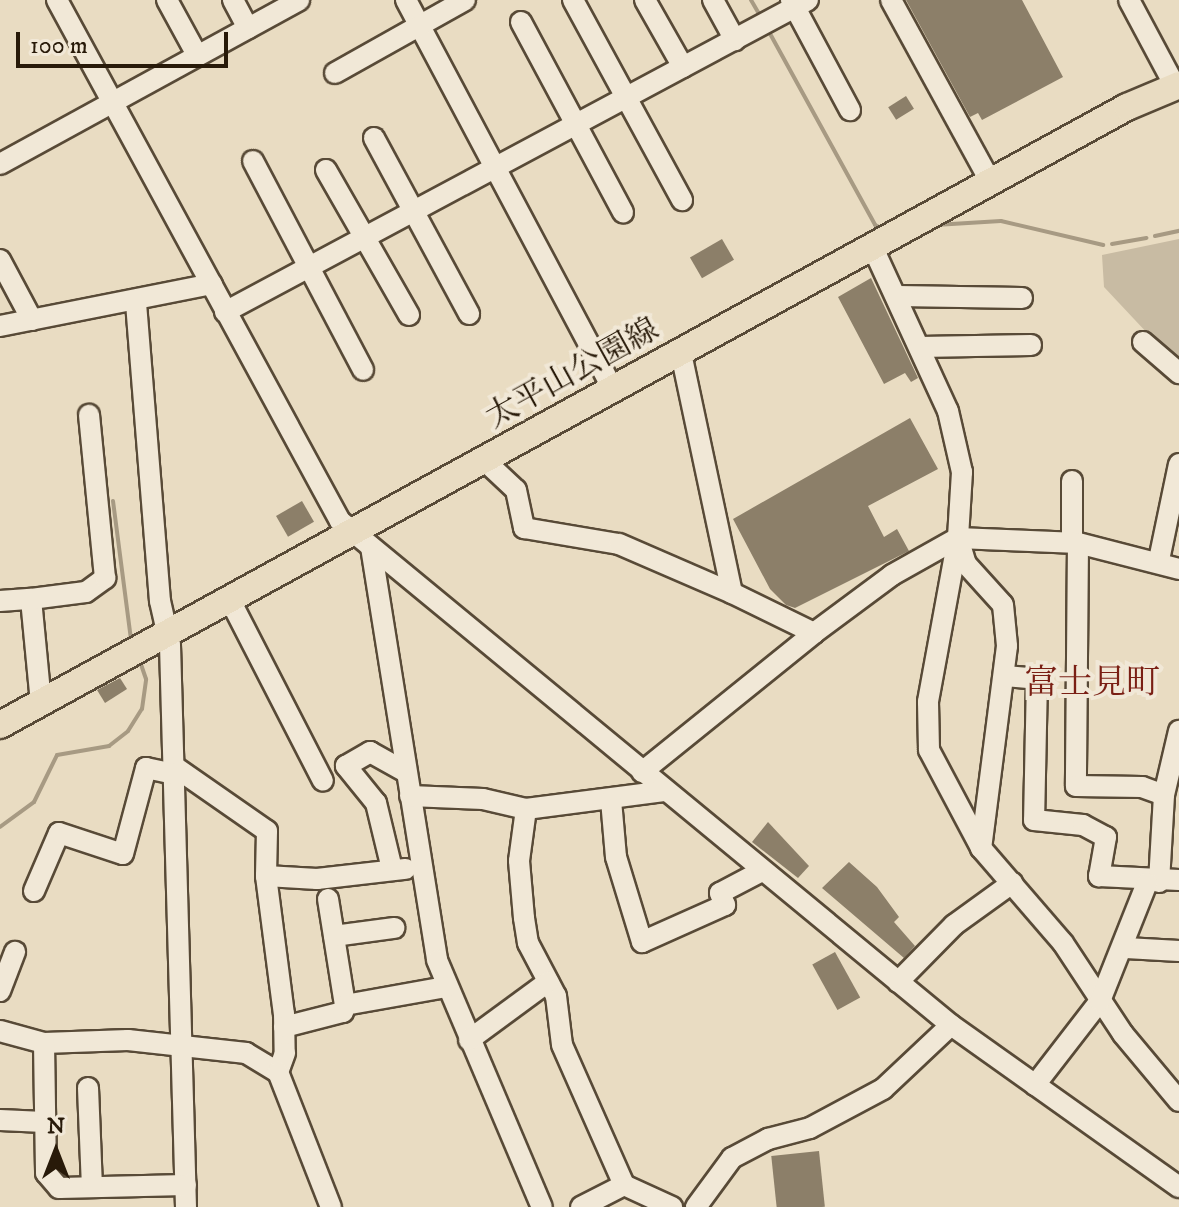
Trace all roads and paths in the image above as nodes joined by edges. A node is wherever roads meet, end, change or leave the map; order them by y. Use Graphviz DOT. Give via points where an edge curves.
graph roads {
  1 [pos="57,0"];
  2 [pos="167,0"];
  3 [pos="233,0"];
  4 [pos="299,0"];
  5 [pos="406,0"];
  6 [pos="465,0"];
  7 [pos="573,0"];
  8 [pos="645,0"];
  9 [pos="713,0"];
  10 [pos="891,0"];
  11 [pos="1129,0"];
  12 [pos="798,3"];
  13 [pos="521,22"];
  14 [pos="419,26"];
  15 [pos="248,28"];
  16 [pos="735,40"];
  17 [pos="197,55"];
  18 [pos="683,67"];
  19 [pos="335,73"];
  20 [pos="1177,86"];
  21 [pos="625,98"];
  22 [pos="113,101"];
  23 [pos="850,110"];
  24 [pos="575,125"];
  25 [pos="374,138"];
  26 [pos="253,161"];
  27 [pos="0,164"];
  28 [pos="495,169"];
  29 [pos="326,170"];
  30 [pos="991,183"];
  31 [pos="682,200"];
  32 [pos="417,211"];
  33 [pos="623,212"];
  34 [pos="365,238"];
  35 [pos="884,242"];
  36 [pos="0,260"];
  37 [pos="311,267"];
  38 [pos="212,284"];
  39 [pos="898,296"];
  40 [pos="1022,298"];
  41 [pos="136,303"];
  42 [pos="225,312"];
  43 [pos="469,314"];
  44 [pos="409,315"];
  45 [pos="32,320"];
  46 [pos="0,326"];
  47 [pos="1143,342"];
  48 [pos="1031,345"];
  49 [pos="920,347"];
  50 [pos="681,353"];
  51 [pos="363,370"];
  52 [pos="1179,373"];
  53 [pos="613,390"];
  54 [pos="89,415"];
  55 [pos="485,461"];
  56 [pos="1179,464"];
  57 [pos="1072,481"];
  58 [pos="958,538"];
  59 [pos="362,540"];
  60 [pos="1075,543"];
  61 [pos="1159,560"];
  62 [pos="1179,569"];
  63 [pos="732,593"];
  64 [pos="31,599"];
  65 [pos="230,600"];
  66 [pos="0,601"];
  67 [pos="168,632"];
  68 [pos="814,633"];
  69 [pos="1005,676"];
  70 [pos="41,703"];
  71 [pos="0,725"];
  72 [pos="1179,731"];
  73 [pos="175,770"];
  74 [pos="406,772"];
  75 [pos="642,772"];
  76 [pos="323,781"];
  77 [pos="664,791"];
  78 [pos="1164,795"];
  79 [pos="410,796"];
  80 [pos="611,800"];
  81 [pos="526,809"];
  82 [pos="981,848"];
  83 [pos="392,869"];
  84 [pos="421,869"];
  85 [pos="762,871"];
  86 [pos="266,876"];
  87 [pos="1162,881"];
  88 [pos="1012,883"];
  89 [pos="34,891"];
  90 [pos="328,899"];
  91 [pos="394,928"];
  92 [pos="334,936"];
  93 [pos="1126,948"];
  94 [pos="1179,951"];
  95 [pos="15,952"];
  96 [pos="548,982"];
  97 [pos="898,982"];
  98 [pos="446,987"];
  99 [pos="0,991"];
  100 [pos="1100,1001"];
  101 [pos="345,1005"];
  102 [pos="951,1025"];
  103 [pos="284,1027"];
  104 [pos="0,1031"];
  105 [pos="469,1040"];
  106 [pos="44,1043"];
  107 [pos="185,1046"];
  108 [pos="278,1072"];
  109 [pos="1035,1085"];
  110 [pos="88,1088"];
  111 [pos="1179,1101"];
  112 [pos="0,1120"];
  113 [pos="44,1122"];
  114 [pos="186,1185"];
  115 [pos="624,1185"];
  116 [pos="92,1187"];
  117 [pos="1179,1187"];
  118 [pos="186,1207"];
  119 [pos="331,1207"];
  120 [pos="542,1207"];
  121 [pos="581,1207"];
  122 [pos="672,1207"];
  123 [pos="696,1207"];
  1 -- 22 [label="street"];
  2 -- 17 [label="street"];
  3 -- 15 [label="street"];
  4 -- 15 [label="street"];
  5 -- 14 [label="street"];
  6 -- 14 [label="street"];
  7 -- 21 [label="street"];
  8 -- 18 [label="street"];
  9 -- 16 [label="street"];
  10 -- 30 [label="street"];
  11 -- 20 [label="street"];
  12 -- 16 [label="street"];
  12 -- 23 [label="street"];
  13 -- 24 [label="street"];
  14 -- 19 [label="street"];
  14 -- 28 [label="street"];
  15 -- 17 [label="street"];
  16 -- 18 [label="street"];
  17 -- 22 [label="street"];
  18 -- 21 [label="street"];
  20 -- 30 [label="main road, 太平山公園線"];
  21 -- 24 [label="street"];
  21 -- 31 [label="street"];
  22 -- 27 [label="street"];
  22 -- 38 [label="street"];
  24 -- 28 [label="street"];
  24 -- 33 [label="street"];
  25 -- 32 [label="street"];
  26 -- 37 [label="street"];
  28 -- 32 [label="street"];
  28 -- 53 [label="street"];
  29 -- 34 [label="street"];
  30 -- 35 [label="main road, 太平山公園線"];
  32 -- 34 [label="street"];
  32 -- 43 [label="street"];
  34 -- 37 [label="street"];
  34 -- 44 [label="street"];
  35 -- 39 [label="street"];
  35 -- 50 [label="main road, 太平山公園線"];
  36 -- 45 [label="street"];
  37 -- 42 [label="street"];
  37 -- 51 [label="street"];
  38 -- 41 [label="street"];
  38 -- 42 [label="street"];
  39 -- 40 [label="street"];
  39 -- 49 [label="street"];
  41 -- 45 [label="street"];
  41 -- 67 [label="street" via="160,601"];
  42 -- 59 [label="street"];
  45 -- 46 [label="street"];
  47 -- 52 [label="street"];
  48 -- 49 [label="street"];
  49 -- 58 [label="street" via="948,411 962,472"];
  50 -- 53 [label="main road, 太平山公園線"];
  50 -- 63 [label="street"];
  53 -- 55 [label="main road, 太平山公園線"];
  54 -- 64 [label="street" via="105,578 86,592"];
  55 -- 59 [label="main road, 太平山公園線"];
  55 -- 63 [label="street" via="516,490 524,528 619,544"];
  56 -- 61 [label="street"];
  57 -- 60 [label="street"];
  58 -- 60 [label="street"];
  58 -- 68 [label="street" via="892,575"];
  58 -- 69 [label="street" via="966,564 1003,605"];
  58 -- 82 [label="street" via="928,702 929,750"];
  59 -- 65 [label="main road, 太平山公園線"];
  59 -- 74 [label="street"];
  59 -- 75 [label="street"];
  60 -- 61 [label="street"];
  60 -- 78 [label="street" via="1076,786 1142,787"];
  61 -- 62 [label="street"];
  63 -- 68 [label="street"];
  64 -- 66 [label="street"];
  64 -- 70 [label="street"];
  65 -- 67 [label="main road, 太平山公園線"];
  65 -- 76 [label="street"];
  67 -- 70 [label="main road, 太平山公園線"];
  67 -- 73 [label="street"];
  68 -- 75 [label="street"];
  69 -- 82 [label="street"];
  69 -- 87 [label="street" via="1037,679 1034,820 1083,825 1106,837 1099,876"];
  70 -- 71 [label="main road, 太平山公園線"];
  72 -- 78 [label="street"];
  73 -- 86 [label="street" via="267,831"];
  73 -- 89 [label="street" via="146,768 123,854 59,833"];
  73 -- 107 [label="street"];
  74 -- 79 [label="street"];
  74 -- 83 [label="street" via="370,752 346,766 376,803"];
  75 -- 77 [label="street"];
  77 -- 80 [label="street"];
  77 -- 85 [label="street"];
  78 -- 87 [label="street"];
  79 -- 81 [label="street" via="483,799"];
  79 -- 84 [label="street"];
  80 -- 81 [label="street"];
  80 -- 85 [label="street" via="616,857 642,942 725,905 720,893"];
  81 -- 96 [label="street" via="519,861 524,918 528,943"];
  82 -- 88 [label="street"];
  83 -- 84 [label="street"];
  83 -- 86 [label="street" via="317,879"];
  84 -- 98 [label="street"];
  85 -- 97 [label="street"];
  86 -- 103 [label="street"];
  87 -- 93 [label="street"];
  88 -- 97 [label="street" via="954,925"];
  88 -- 100 [label="street" via="1063,943"];
  90 -- 92 [label="street"];
  91 -- 92 [label="street"];
  92 -- 101 [label="street"];
  93 -- 94 [label="street"];
  93 -- 100 [label="street"];
  95 -- 99 [label="street"];
  96 -- 105 [label="street"];
  96 -- 115 [label="street" via="562,1045"];
  97 -- 102 [label="street"];
  98 -- 101 [label="street"];
  98 -- 105 [label="street"];
  100 -- 109 [label="street"];
  100 -- 111 [label="street"];
  101 -- 103 [label="street" via="343,1012"];
  102 -- 109 [label="street"];
  102 -- 123 [label="street" via="883,1089 810,1128 768,1139 732,1158"];
  103 -- 108 [label="street"];
  104 -- 106 [label="street"];
  105 -- 120 [label="street"];
  106 -- 107 [label="street"];
  106 -- 113 [label="street"];
  107 -- 108 [label="street" via="246,1053"];
  107 -- 114 [label="street"];
  108 -- 119 [label="street"];
  109 -- 117 [label="street"];
  110 -- 116 [label="street"];
  112 -- 113 [label="street"];
  113 -- 116 [label="street" via="46,1173 59,1188"];
  114 -- 116 [label="street"];
  114 -- 118 [label="street"];
  115 -- 121 [label="street"];
  115 -- 122 [label="street"];
}
